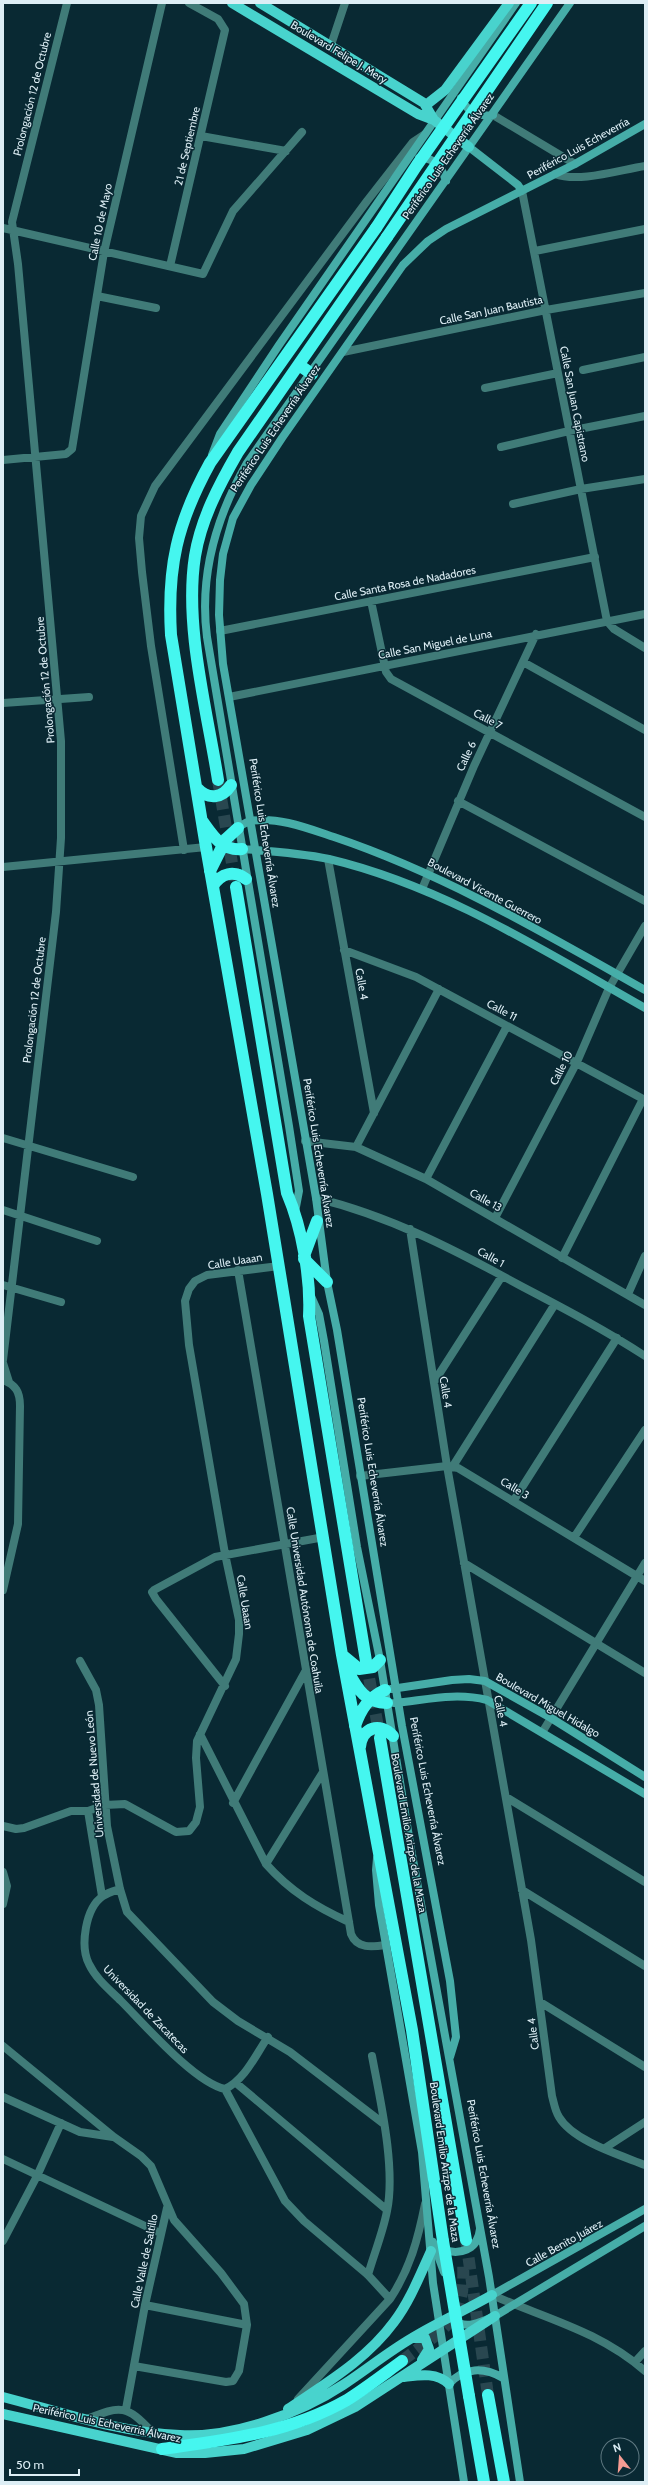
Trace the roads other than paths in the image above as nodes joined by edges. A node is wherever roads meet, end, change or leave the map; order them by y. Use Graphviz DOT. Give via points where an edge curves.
graph roads {
  1 [pos="67,3"];
  2 [pos="162,3"];
  3 [pos="189,3"];
  4 [pos="232,3"];
  5 [pos="260,3"];
  6 [pos="345,3"];
  7 [pos="509,3"];
  8 [pos="516,3"];
  9 [pos="531,3"];
  10 [pos="547,3"];
  11 [pos="570,3"];
  12 [pos="331,45"];
  13 [pos="460,83"];
  14 [pos="426,106"];
  15 [pos="493,115"];
  16 [pos="434,120"];
  17 [pos="645,124"];
  18 [pos="302,132"];
  19 [pos="425,134"];
  20 [pos="201,136"];
  21 [pos="469,147"];
  22 [pos="286,150"];
  23 [pos="407,160"];
  24 [pos="576,164"];
  25 [pos="645,166"];
  26 [pos="555,174"];
  27 [pos="446,180"];
  28 [pos="522,191"];
  29 [pos="3,228"];
  30 [pos="645,229"];
  31 [pos="12,230"];
  32 [pos="535,250"];
  33 [pos="104,252"];
  34 [pos="170,266"];
  35 [pos="374,286"];
  36 [pos="383,292"];
  37 [pos="645,293"];
  38 [pos="97,296"];
  39 [pos="156,308"];
  40 [pos="546,310"];
  41 [pos="343,352"];
  42 [pos="645,357"];
  43 [pos="299,365"];
  44 [pos="584,370"];
  45 [pos="558,373"];
  46 [pos="312,374"];
  47 [pos="485,388"];
  48 [pos="645,416"];
  49 [pos="569,430"];
  50 [pos="501,447"];
  51 [pos="36,457"];
  52 [pos="3,460"];
  53 [pos="210,463"];
  54 [pos="645,481"];
  55 [pos="581,489"];
  56 [pos="513,504"];
  57 [pos="595,557"];
  58 [pos="371,601"];
  59 [pos="645,614"];
  60 [pos="607,621"];
  61 [pos="220,631"];
  62 [pos="536,634"];
  63 [pos="645,648"];
  64 [pos="523,662"];
  65 [pos="384,665"];
  66 [pos="89,697"];
  67 [pos="229,697"];
  68 [pos="58,699"];
  69 [pos="3,703"];
  70 [pos="645,730"];
  71 [pos="490,732"];
  72 [pos="218,780"];
  73 [pos="231,785"];
  74 [pos="197,788"];
  75 [pos="458,801"];
  76 [pos="645,817"];
  77 [pos="202,821"];
  78 [pos="250,821"];
  79 [pos="238,828"];
  80 [pos="222,845"];
  81 [pos="206,847"];
  82 [pos="184,850"];
  83 [pos="242,850"];
  84 [pos="255,850"];
  85 [pos="328,859"];
  86 [pos="60,862"];
  87 [pos="3,867"];
  88 [pos="210,871"];
  89 [pos="428,873"];
  90 [pos="246,879"];
  91 [pos="212,886"];
  92 [pos="236,886"];
  93 [pos="422,889"];
  94 [pos="645,901"];
  95 [pos="645,926"];
  96 [pos="344,950"];
  97 [pos="618,975"];
  98 [pos="609,988"];
  99 [pos="439,989"];
  100 [pos="645,990"];
  101 [pos="645,1008"];
  102 [pos="507,1026"];
  103 [pos="577,1062"];
  104 [pos="644,1099"];
  105 [pos="374,1113"];
  106 [pos="3,1138"];
  107 [pos="305,1141"];
  108 [pos="28,1145"];
  109 [pos="356,1147"];
  110 [pos="133,1177"];
  111 [pos="426,1179"];
  112 [pos="316,1198"];
  113 [pos="3,1210"];
  114 [pos="295,1212"];
  115 [pos="20,1215"];
  116 [pos="495,1218"];
  117 [pos="317,1221"];
  118 [pos="410,1229"];
  119 [pos="97,1241"];
  120 [pos="645,1256"];
  121 [pos="304,1258"];
  122 [pos="562,1258"];
  123 [pos="279,1266"];
  124 [pos="238,1270"];
  125 [pos="502,1276"];
  126 [pos="326,1282"];
  127 [pos="7,1286"];
  128 [pos="310,1294"];
  129 [pos="628,1294"];
  130 [pos="61,1302"];
  131 [pos="555,1304"];
  132 [pos="645,1306"];
  133 [pos="617,1338"];
  134 [pos="645,1356"];
  135 [pos="3,1362"];
  136 [pos="6,1381"];
  137 [pos="434,1382"];
  138 [pos="645,1430"];
  139 [pos="450,1466"];
  140 [pos="360,1476"];
  141 [pos="514,1500"];
  142 [pos="324,1536"];
  143 [pos="574,1536"];
  144 [pos="285,1544"];
  145 [pos="225,1554"];
  146 [pos="464,1563"];
  147 [pos="645,1563"];
  148 [pos="637,1576"];
  149 [pos="645,1581"];
  150 [pos="3,1590"];
  151 [pos="596,1643"];
  152 [pos="343,1660"];
  153 [pos="380,1660"];
  154 [pos="80,1661"];
  155 [pos="366,1661"];
  156 [pos="305,1672"];
  157 [pos="645,1673"];
  158 [pos="485,1682"];
  159 [pos="225,1686"];
  160 [pos="390,1689"];
  161 [pos="369,1700"];
  162 [pos="487,1700"];
  163 [pos="392,1703"];
  164 [pos="551,1718"];
  165 [pos="355,1727"];
  166 [pos="543,1732"];
  167 [pos="200,1734"];
  168 [pos="393,1736"];
  169 [pos="380,1738"];
  170 [pos="360,1747"];
  171 [pos="323,1772"];
  172 [pos="645,1777"];
  173 [pos="645,1794"];
  174 [pos="506,1797"];
  175 [pos="233,1803"];
  176 [pos="105,1805"];
  177 [pos="88,1811"];
  178 [pos="3,1826"];
  179 [pos="379,1846"];
  180 [pos="266,1864"];
  181 [pos="3,1872"];
  182 [pos="645,1882"];
  183 [pos="120,1889"];
  184 [pos="522,1890"];
  185 [pos="102,1896"];
  186 [pos="3,1904"];
  187 [pos="349,1922"];
  188 [pos="386,1945"];
  189 [pos="645,1966"];
  190 [pos="540,2002"];
  191 [pos="268,2037"];
  192 [pos="3,2046"];
  193 [pos="372,2056"];
  194 [pos="450,2058"];
  195 [pos="645,2067"];
  196 [pos="236,2082"];
  197 [pos="225,2089"];
  198 [pos="3,2097"];
  199 [pos="645,2122"];
  200 [pos="61,2123"];
  201 [pos="384,2124"];
  202 [pos="114,2137"];
  203 [pos="605,2148"];
  204 [pos="3,2159"];
  205 [pos="645,2165"];
  206 [pos="37,2176"];
  207 [pos="426,2199"];
  208 [pos="167,2208"];
  209 [pos="645,2209"];
  210 [pos="388,2210"];
  211 [pos="480,2226"];
  212 [pos="645,2226"];
  213 [pos="160,2233"];
  214 [pos="430,2234"];
  215 [pos="464,2240"];
  216 [pos="3,2241"];
  217 [pos="431,2251"];
  218 [pos="368,2275"];
  219 [pos="492,2295"];
  220 [pos="390,2299"];
  221 [pos="145,2305"];
  222 [pos="514,2305"];
  223 [pos="453,2315"];
  224 [pos="496,2316"];
  225 [pos="440,2322"];
  226 [pos="246,2325"];
  227 [pos="412,2338"];
  228 [pos="443,2348"];
  229 [pos="645,2350"];
  230 [pos="402,2360"];
  231 [pos="635,2362"];
  232 [pos="134,2366"];
  233 [pos="645,2371"];
  234 [pos="404,2376"];
  235 [pos="503,2378"];
  236 [pos="449,2384"];
  237 [pos="488,2395"];
  238 [pos="3,2397"];
  239 [pos="126,2409"];
  240 [pos="286,2410"];
  241 [pos="3,2414"];
  242 [pos="87,2419"];
  243 [pos="259,2423"];
  244 [pos="152,2432"];
  245 [pos="162,2449"];
  246 [pos="464,2482"];
  247 [pos="484,2482"];
  248 [pos="504,2482"];
  249 [pos="520,2482"];
  1 -- 31 [label="street, Prolongación 12 de Octubre" via="17,200"];
  2 -- 33 [label="street, Calle 10 de Mayo"];
  3 -- 20 [label="street, 21 de Septiembre" via="218,19 225,30"];
  4 -- 16 [label="main road, Boulevard Felipe J. Mery" via="418,114"];
  5 -- 12 [label="main road, Boulevard Felipe J. Mery"];
  6 -- 12 [label="street"];
  7 -- 14 [label="main road" via="445,90"];
  8 -- 13 [label="main road, Periférico Luis Echeverría Álvarez"];
  9 -- 53 [label="highway, Periférico Luis Echeverría Álvarez, bridge"];
  10 -- 43 [label="highway, Periférico Luis Echeverría Álvarez, bridge"];
  11 -- 15 [label="main road, Periférico Luis Echeverría Álvarez"];
  12 -- 14 [label="main road, Boulevard Felipe J. Mery"];
  13 -- 15 [label="main road" via="461,98 471,111"];
  13 -- 16 [label="main road, Periférico Luis Echeverría Álvarez"];
  14 -- 16 [label="main road, Boulevard Felipe J. Mery"];
  15 -- 21 [label="main road, Periférico Luis Echeverría Álvarez"];
  15 -- 24 [label="street"];
  16 -- 19 [label="main road, Periférico Luis Echeverría Álvarez"];
  16 -- 21 [label="main road, Boulevard Felipe J. Mery"];
  17 -- 24 [label="main road, Periférico Luis Echeverría"];
  18 -- 22 [label="street"];
  19 -- 23 [label="main road, Periférico Luis Echeverría Álvarez"];
  19 -- 82 [label="street, Periférico Luis Echeverría Álvarez" via="413,142 367,201 155,486 144,506 139,538 146,606"];
  20 -- 22 [label="street"];
  20 -- 34 [label="street, 21 de Septiembre"];
  21 -- 27 [label="main road, Periférico Luis Echeverría Álvarez"];
  21 -- 28 [label="main road, Boulevard Felipe J. Mery" via="518,185"];
  22 -- 34 [label="street" via="233,210 203,274"];
  23 -- 27 [label="main road" via="432,160 444,172"];
  23 -- 53 [label="main road, Periférico Luis Echeverría Álvarez" via="220,434"];
  24 -- 26 [label="main road, Periférico Luis Echeverría"];
  25 -- 26 [label="street" via="576,178 564,178"];
  26 -- 28 [label="main road, Periférico Luis Echeverría"];
  27 -- 35 [label="main road, Periférico Luis Echeverría Álvarez"];
  28 -- 32 [label="street, Calle San Juan Capistrano"];
  28 -- 36 [label="main road, Periférico Luis Echeverría" via="446,229 428,242 403,265"];
  29 -- 31 [label="street"];
  30 -- 32 [label="street"];
  31 -- 33 [label="street"];
  31 -- 51 [label="street, Prolongación 12 de Octubre" via="18,264"];
  32 -- 40 [label="street, Calle San Juan Capistrano"];
  33 -- 34 [label="street"];
  33 -- 38 [label="street, Calle 10 de Mayo"];
  35 -- 36 [label="main road"];
  35 -- 46 [label="main road, Periférico Luis Echeverría Álvarez"];
  36 -- 41 [label="main road, Periférico Luis Echeverría Álvarez"];
  37 -- 40 [label="street, Calle San Juan Bautista"];
  38 -- 39 [label="street"];
  38 -- 51 [label="street, Calle 10 de Mayo" via="72,449 66,454"];
  40 -- 41 [label="street, Calle San Juan Bautista"];
  40 -- 45 [label="street, Calle San Juan Capistrano"];
  41 -- 61 [label="main road, Periférico Luis Echeverría Álvarez" via="251,484 233,518 223,554 219,602"];
  42 -- 44 [label="street"];
  43 -- 46 [label="highway"];
  43 -- 72 [label="highway, Periférico Luis Echeverría Álvarez" via="238,452 223,478 208,510 196,555 192,615"];
  45 -- 47 [label="street"];
  45 -- 49 [label="street, Calle San Juan Capistrano"];
  46 -- 73 [label="main road, Periférico Luis Echeverría Álvarez" via="247,463 234,486 219,522 207,564 204,620"];
  48 -- 49 [label="street"];
  49 -- 50 [label="street"];
  49 -- 55 [label="street, Calle San Juan Capistrano"];
  51 -- 52 [label="street"];
  51 -- 68 [label="street, Prolongación 12 de Octubre"];
  53 -- 74 [label="highway, Periférico Luis Echeverría Álvarez" via="182,521 172,564 170,587 171,635"];
  54 -- 55 [label="street"];
  55 -- 56 [label="street"];
  55 -- 57 [label="street, Calle San Juan Capistrano"];
  57 -- 58 [label="street, Calle Santa Rosa de Nadadores"];
  57 -- 60 [label="street, Calle San Juan Capistrano"];
  58 -- 61 [label="street, Calle Santa Rosa de Nadadores"];
  58 -- 65 [label="street, Calle 7"];
  59 -- 60 [label="street, Calle San Miguel de Luna"];
  60 -- 62 [label="street, Calle San Miguel de Luna"];
  60 -- 63 [label="street" via="614,629"];
  61 -- 67 [label="main road, Periférico Luis Echeverría Álvarez"];
  62 -- 64 [label="street, Calle 6"];
  62 -- 65 [label="street, Calle San Miguel de Luna"];
  64 -- 70 [label="street"];
  64 -- 71 [label="street, Calle 6"];
  65 -- 67 [label="street, Calle San Miguel de Luna"];
  65 -- 71 [label="street, Calle 7" via="388,676 396,683"];
  66 -- 68 [label="street"];
  67 -- 78 [label="main road, Periférico Luis Echeverría Álvarez"];
  68 -- 69 [label="street"];
  68 -- 86 [label="street, Prolongación 12 de Octubre" via="62,788"];
  71 -- 75 [label="street, Calle 6"];
  71 -- 76 [label="street, Calle 7"];
  73 -- 74 [label="highway" via="223,794 212,797"];
  73 -- 79 [label="main road, Periférico Luis Echeverría Álvarez"];
  74 -- 77 [label="highway, Periférico Luis Echeverría Álvarez"];
  75 -- 89 [label="street, Calle 6"];
  75 -- 94 [label="street"];
  77 -- 80 [label="highway"];
  77 -- 81 [label="highway, Periférico Luis Echeverría Álvarez"];
  78 -- 79 [label="main road"];
  78 -- 84 [label="main road, Periférico Luis Echeverría Álvarez"];
  78 -- 89 [label="main road, Boulevard Vicente Guerrero" via="277,822 318,831"];
  79 -- 80 [label="highway"];
  79 -- 83 [label="main road, Periférico Luis Echeverría Álvarez"];
  80 -- 83 [label="highway"];
  80 -- 88 [label="highway"];
  81 -- 82 [label="street"];
  81 -- 88 [label="highway, Periférico Luis Echeverría Álvarez"];
  82 -- 86 [label="street"];
  83 -- 84 [label="main road"];
  83 -- 90 [label="main road, Periférico Luis Echeverría Álvarez"];
  84 -- 85 [label="main road"];
  84 -- 107 [label="main road, Periférico Luis Echeverría Álvarez"];
  85 -- 93 [label="main road"];
  85 -- 96 [label="street, Calle 4"];
  86 -- 87 [label="street"];
  86 -- 108 [label="street, Prolongación 12 de Octubre"];
  88 -- 91 [label="highway, Periférico Luis Echeverría Álvarez"];
  89 -- 93 [label="street, Calle 6"];
  89 -- 97 [label="main road, Boulevard Vicente Guerrero"];
  90 -- 91 [label="highway" via="234,873 228,874 221,876"];
  90 -- 114 [label="main road, Periférico Luis Echeverría Álvarez" via="298,1183"];
  91 -- 123 [label="highway, Periférico Luis Echeverría Álvarez"];
  92 -- 114 [label="highway, Periférico Luis Echeverría Álvarez" via="287,1193"];
  93 -- 98 [label="main road" via="510,932"];
  95 -- 97 [label="street, Calle 10"];
  96 -- 99 [label="street, Calle 11" via="394,967"];
  96 -- 105 [label="street, Calle 4"];
  97 -- 98 [label="street, Calle 10"];
  97 -- 100 [label="main road, Boulevard Vicente Guerrero"];
  98 -- 101 [label="main road"];
  98 -- 103 [label="street, Calle 10"];
  99 -- 102 [label="street, Calle 11"];
  99 -- 105 [label="street"];
  102 -- 103 [label="street, Calle 11"];
  102 -- 111 [label="street"];
  103 -- 104 [label="street, Calle 11"];
  103 -- 116 [label="street, Calle 10"];
  104 -- 122 [label="street"];
  105 -- 109 [label="street"];
  106 -- 108 [label="street"];
  107 -- 109 [label="street, Calle 13"];
  107 -- 112 [label="main road, Periférico Luis Echeverría Álvarez"];
  108 -- 110 [label="street"];
  108 -- 115 [label="street, Prolongación 12 de Octubre"];
  109 -- 111 [label="street, Calle 13"];
  111 -- 116 [label="street, Calle 13"];
  112 -- 117 [label="main road, Periférico Luis Echeverría Álvarez"];
  112 -- 118 [label="street, Calle 1" via="345,1205"];
  113 -- 115 [label="street"];
  114 -- 121 [label="highway, Periférico Luis Echeverría Álvarez"];
  115 -- 119 [label="street"];
  115 -- 127 [label="street, Prolongación 12 de Octubre"];
  116 -- 122 [label="street, Calle 13"];
  117 -- 121 [label="highway"];
  117 -- 126 [label="main road, Periférico Luis Echeverría Álvarez"];
  118 -- 125 [label="street, Calle 1" via="456,1250"];
  118 -- 137 [label="street, Calle 4"];
  120 -- 129 [label="street"];
  121 -- 126 [label="highway"];
  121 -- 128 [label="highway, Periférico Luis Echeverría Álvarez"];
  122 -- 129 [label="street, Calle 13"];
  123 -- 124 [label="street, Calle Uaaan"];
  123 -- 142 [label="highway, Periférico Luis Echeverría Álvarez"];
  124 -- 144 [label="street, Calle Universidad Autónoma de Coahuila"];
  124 -- 145 [label="street, Calle Uaaan" via="207,1275 196,1281 184,1301 189,1345"];
  125 -- 131 [label="street, Calle 1"];
  125 -- 137 [label="street"];
  126 -- 140 [label="main road, Periférico Luis Echeverría Álvarez" via="337,1330"];
  127 -- 130 [label="street"];
  127 -- 135 [label="street, Prolongación 12 de Octubre"];
  128 -- 153 [label="main road, Periférico Luis Echeverría Álvarez" via="319,1314 357,1547"];
  128 -- 155 [label="highway, Periférico Luis Echeverría Álvarez" via="309,1316"];
  129 -- 132 [label="street, Calle 13"];
  131 -- 133 [label="street, Calle 1"];
  131 -- 139 [label="street"];
  133 -- 134 [label="street, Calle 1"];
  133 -- 141 [label="street"];
  135 -- 136 [label="street, Prolongación 12 de Octubre"];
  136 -- 150 [label="street, Prolongación 12 de Octubre" via="15,1386 20,1397 18,1518 16,1540"];
  137 -- 139 [label="street, Calle 4"];
  138 -- 143 [label="street"];
  139 -- 140 [label="street"];
  139 -- 141 [label="street, Calle 3"];
  139 -- 146 [label="street, Calle 4"];
  140 -- 160 [label="main road, Periférico Luis Echeverría Álvarez"];
  141 -- 143 [label="street, Calle 3"];
  142 -- 144 [label="street"];
  142 -- 152 [label="highway, Periférico Luis Echeverría Álvarez"];
  143 -- 148 [label="street, Calle 3"];
  144 -- 145 [label="street"];
  144 -- 156 [label="street, Calle Universidad Autónoma de Coahuila"];
  145 -- 159 [label="street, Calle Uaaan" via="239,1634 236,1659"];
  145 -- 159 [label="street" via="197,1565 152,1592"];
  146 -- 151 [label="street"];
  146 -- 158 [label="street, Calle 4"];
  147 -- 148 [label="street"];
  148 -- 149 [label="street, Calle 3"];
  148 -- 151 [label="street"];
  151 -- 157 [label="street"];
  151 -- 164 [label="street"];
  152 -- 153 [label="highway" via="359,1669 373,1667"];
  152 -- 161 [label="highway" via="358,1689"];
  152 -- 165 [label="highway, Periférico Luis Echeverría Álvarez"];
  153 -- 160 [label="main road, Periférico Luis Echeverría Álvarez"];
  154 -- 176 [label="street, Universidad de Nuevo León" via="96,1690 99,1705"];
  156 -- 171 [label="street, Calle Universidad Autónoma de Coahuila"];
  156 -- 175 [label="street"];
  158 -- 160 [label="main road, Boulevard Miguel Hidalgo" via="469,1679 452,1680"];
  158 -- 162 [label="street, Calle 4"];
  158 -- 164 [label="main road, Boulevard Miguel Hidalgo"];
  159 -- 167 [label="street, Calle Uaaan"];
  160 -- 161 [label="highway"];
  160 -- 163 [label="main road, Periférico Luis Echeverría Álvarez"];
  161 -- 163 [label="highway"];
  161 -- 165 [label="highway" via="359,1714"];
  162 -- 163 [label="main road" via="449,1696"];
  162 -- 166 [label="main road"];
  162 -- 174 [label="street, Calle 4"];
  163 -- 168 [label="main road, Periférico Luis Echeverría Álvarez"];
  163 -- 194 [label="main road, Periférico Luis Echeverría Álvarez" via="450,1981 456,2037"];
  164 -- 166 [label="street"];
  164 -- 172 [label="main road, Boulevard Miguel Hidalgo"];
  165 -- 170 [label="highway, Periférico Luis Echeverría Álvarez"];
  166 -- 173 [label="main road"];
  167 -- 175 [label="street"];
  167 -- 176 [label="street, Calle Uaaan" via="196,1758 200,1807 196,1822 189,1831 176,1832 125,1804"];
  168 -- 170 [label="highway" via="388,1730 372,1728 361,1739"];
  168 -- 194 [label="main road, Periférico Luis Echeverría Álvarez"];
  169 -- 215 [label="highway, Boulevard Emilio Arizpe de la Maza"];
  170 -- 179 [label="highway, Periférico Luis Echeverría Álvarez"];
  171 -- 180 [label="street"];
  171 -- 187 [label="street, Calle Universidad Autónoma de Coahuila"];
  174 -- 182 [label="street"];
  174 -- 184 [label="street, Calle 4"];
  175 -- 180 [label="street"];
  176 -- 177 [label="street, Calle Uaaan"];
  176 -- 183 [label="street, Universidad de Nuevo León"];
  177 -- 178 [label="street, Calle Uaaan" via="71,1811 16,1829"];
  177 -- 185 [label="street"];
  179 -- 188 [label="main road, Periférico Luis Echeverría Álvarez" via="376,1886"];
  179 -- 247 [label="highway, Boulevard Emilio Arizpe de la Maza, bridge" via="412,2030 443,2241"];
  180 -- 187 [label="street" via="281,1881 301,1897"];
  181 -- 186 [label="street" via="7,1886"];
  183 -- 185 [label="street"];
  183 -- 191 [label="street, Universidad de Nuevo León" via="123,1903 133,1921 191,1981 238,2021"];
  184 -- 189 [label="street"];
  184 -- 190 [label="street, Calle 4"];
  185 -- 197 [label="street, Universidad de Zacatecas" via="90,1916 84,1942 85,1954 95,1974 184,2063 211,2083"];
  187 -- 188 [label="street, Calle Universidad Autónoma de Coahuila" via="356,1943"];
  188 -- 207 [label="main road, Periférico Luis Echeverría Álvarez" via="418,2130"];
  190 -- 195 [label="street"];
  190 -- 203 [label="street, Calle 4" via="549,2080 558,2116 572,2130"];
  191 -- 196 [label="street"];
  191 -- 201 [label="street, Universidad de Nuevo León"];
  192 -- 202 [label="street"];
  193 -- 201 [label="street"];
  194 -- 211 [label="main road, Periférico Luis Echeverría Álvarez"];
  196 -- 197 [label="street"];
  196 -- 210 [label="street"];
  197 -- 218 [label="street" via="285,2201 304,2222"];
  198 -- 200 [label="street, Calle Valle de Saltillo"];
  199 -- 203 [label="street"];
  200 -- 202 [label="street, Calle Valle de Saltillo" via="80,2132"];
  200 -- 206 [label="street"];
  201 -- 210 [label="street" via="388,2156"];
  202 -- 208 [label="street, Calle Valle de Saltillo" via="151,2166 157,2176"];
  203 -- 205 [label="street"];
  204 -- 206 [label="street"];
  206 -- 213 [label="street"];
  206 -- 216 [label="street"];
  207 -- 214 [label="main road, Periférico Luis Echeverría Álvarez"];
  207 -- 220 [label="street, Periférico Luis Echeverría Álvarez" via="411,2262"];
  208 -- 213 [label="street, Calle Valle de Saltillo"];
  208 -- 226 [label="street" via="184,2233 240,2297 246,2315"];
  209 -- 219 [label="main road, Calle Benito Juárez"];
  210 -- 218 [label="street"];
  211 -- 214 [label="main road" via="475,2244 459,2253 441,2249"];
  211 -- 219 [label="main road, Periférico Luis Echeverría Álvarez"];
  212 -- 222 [label="main road"];
  213 -- 221 [label="street, Calle Valle de Saltillo"];
  214 -- 217 [label="main road, Periférico Luis Echeverría Álvarez"];
  214 -- 223 [label="main road" via="447,2283"];
  217 -- 225 [label="main road, Periférico Luis Echeverría Álvarez"];
  217 -- 240 [label="main road" via="398,2316 380,2340 343,2372"];
  218 -- 220 [label="street"];
  219 -- 222 [label="street"];
  219 -- 223 [label="main road, Periférico Luis Echeverría Álvarez"];
  219 -- 224 [label="main road, Periférico Luis Echeverría Álvarez"];
  220 -- 240 [label="street, Periférico Luis Echeverría Álvarez"];
  221 -- 226 [label="street"];
  221 -- 232 [label="street, Calle Valle de Saltillo"];
  222 -- 224 [label="main road"];
  222 -- 231 [label="street" via="586,2332 608,2343"];
  223 -- 224 [label="main road" via="457,2322 469,2324"];
  223 -- 225 [label="main road, Periférico Luis Echeverría Álvarez"];
  224 -- 228 [label="main road, Periférico Luis Echeverría Álvarez"];
  224 -- 235 [label="main road, Periférico Luis Echeverría Álvarez"];
  225 -- 227 [label="main road, Periférico Luis Echeverría Álvarez"];
  225 -- 228 [label="main road, Periférico Luis Echeverría Álvarez"];
  226 -- 232 [label="street" via="236,2378 226,2382"];
  227 -- 234 [label="main road" via="425,2338 429,2349 426,2357"];
  227 -- 243 [label="main road, Periférico Luis Echeverría Álvarez" via="322,2398"];
  228 -- 234 [label="main road, Periférico Luis Echeverría Álvarez"];
  228 -- 236 [label="main road, Periférico Luis Echeverría Álvarez"];
  229 -- 231 [label="street"];
  230 -- 245 [label="highway" via="347,2399 298,2422 243,2438"];
  231 -- 233 [label="street"];
  232 -- 239 [label="street, Calle Valle de Saltillo"];
  234 -- 236 [label="main road" via="431,2374"];
  234 -- 245 [label="main road, Periférico Luis Echeverría Álvarez" via="355,2407 287,2437 224,2452 190,2454"];
  235 -- 236 [label="main road" via="485,2370 475,2370 456,2376"];
  235 -- 249 [label="main road"];
  236 -- 246 [label="main road"];
  237 -- 248 [label="highway"];
  238 -- 242 [label="main road, Periférico Luis Echeverría Álvarez"];
  239 -- 242 [label="street"];
  239 -- 244 [label="street"];
  240 -- 243 [label="main road"];
  241 -- 245 [label="main road, Periférico Luis Echeverría Álvarez"];
  242 -- 244 [label="main road, Periférico Luis Echeverría Álvarez"];
  243 -- 244 [label="main road, Periférico Luis Echeverría Álvarez" via="203,2435"];
}
